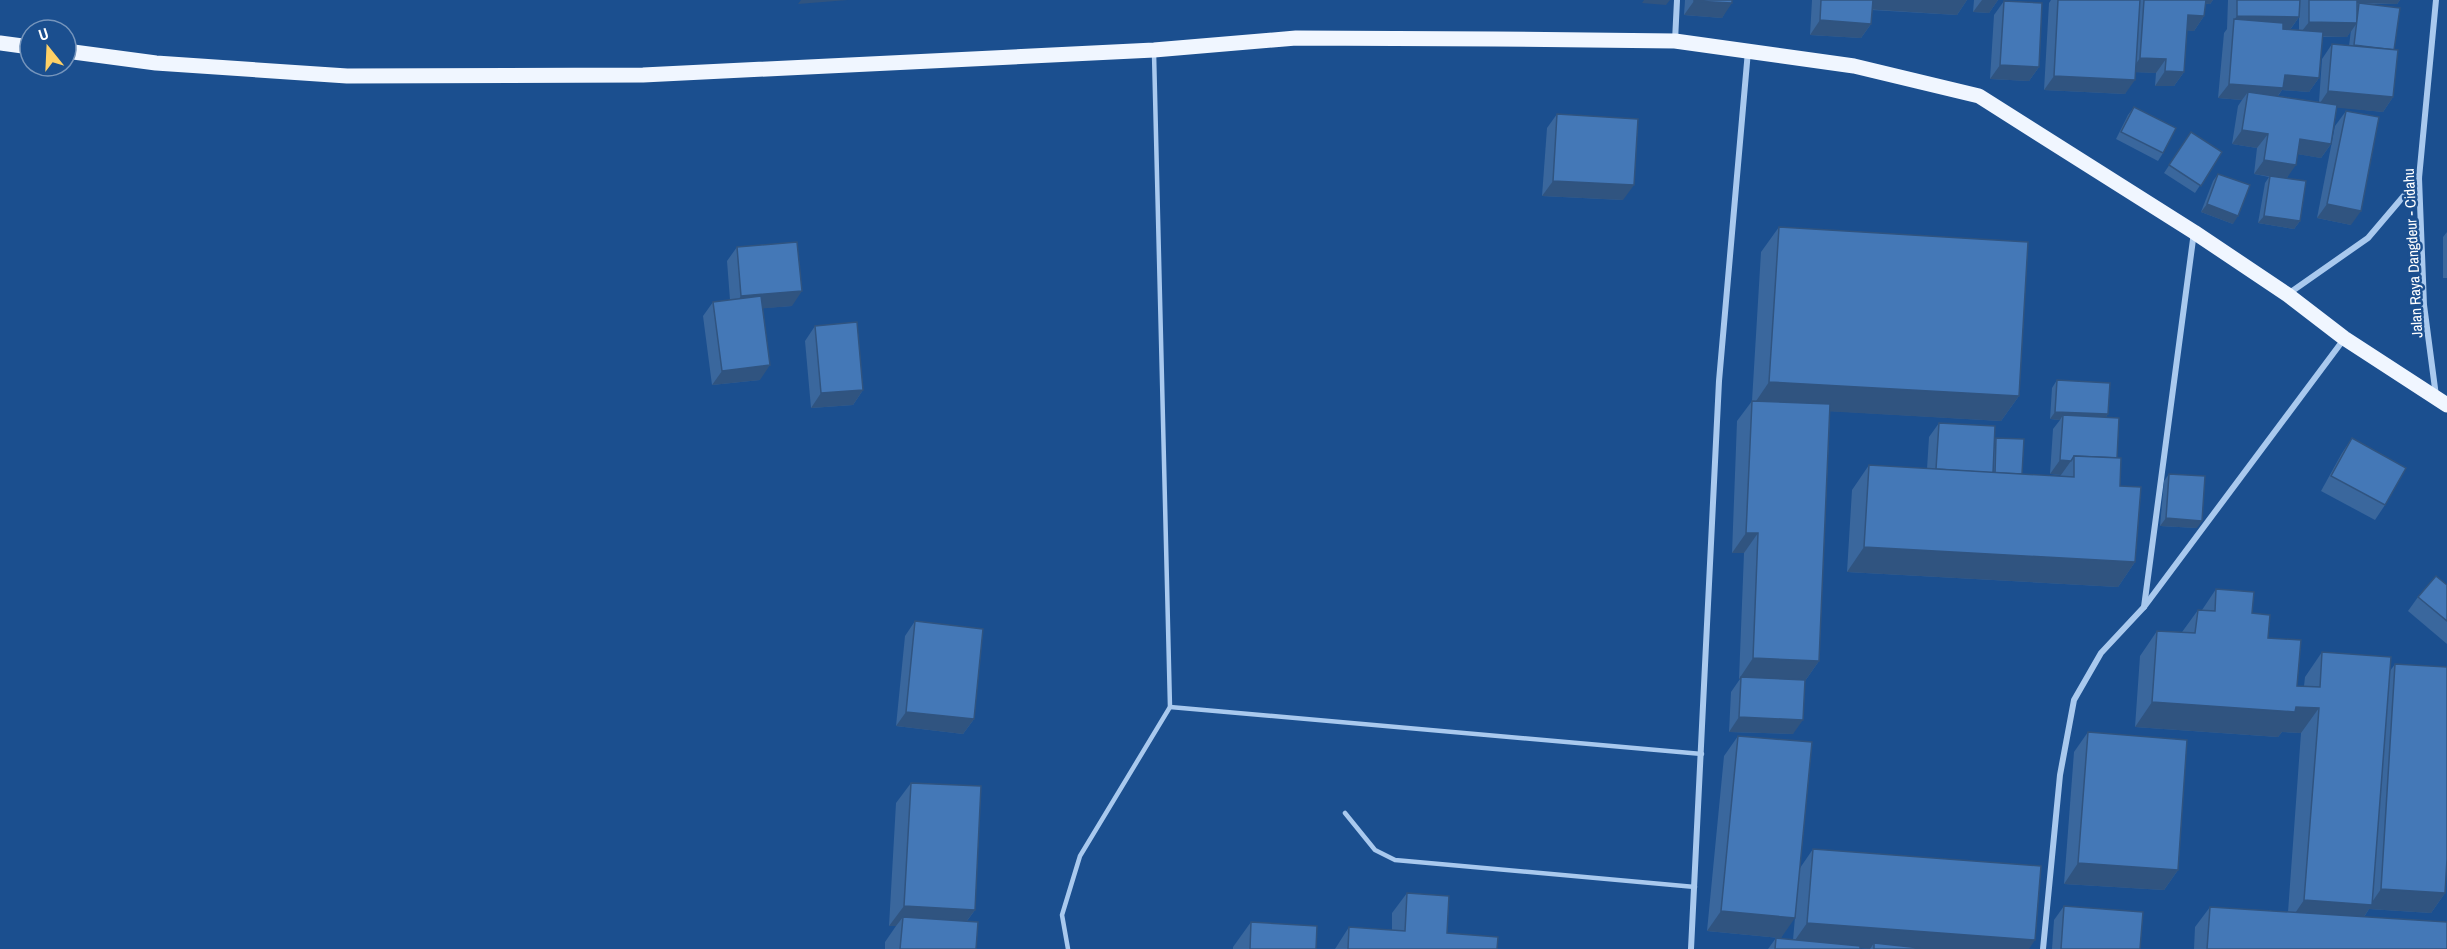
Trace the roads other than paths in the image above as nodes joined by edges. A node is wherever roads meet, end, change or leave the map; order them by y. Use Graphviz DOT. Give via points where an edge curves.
graph roads {
  1 [pos="1677,0"];
  2 [pos="2436,0"];
  3 [pos="1675,42"];
  4 [pos="0,43"];
  5 [pos="18,45"];
  6 [pos="1154,50"];
  7 [pos="1748,51"];
  8 [pos="78,53"];
  9 [pos="2419,178"];
  10 [pos="2194,232"];
  11 [pos="2288,295"];
  12 [pos="2344,338"];
  13 [pos="2441,401"];
  14 [pos="2144,608"];
  15 [pos="1170,707"];
  16 [pos="1702,754"];
  17 [pos="1346,813"];
  18 [pos="1695,887"];
  19 [pos="1068,949"];
  20 [pos="1691,949"];
  21 [pos="2043,949"];
  1 -- 3 [label="street"];
  2 -- 9 [label="street, Jalan Raya Dangdeur - Cidahu"];
  3 -- 6 [label="main road" via="1296,38"];
  3 -- 7 [label="main road"];
  4 -- 5 [label="main road"];
  6 -- 8 [label="main road" via="643,75 358,76 156,63"];
  6 -- 15 [label="lane"];
  7 -- 10 [label="main road" via="1854,66 1979,96"];
  7 -- 16 [label="street" via="1719,381"];
  9 -- 11 [label="street" via="2368,238"];
  9 -- 13 [label="street, Jalan Raya Dangdeur - Cidahu" via="2424,305"];
  10 -- 11 [label="main road"];
  10 -- 14 [label="street"];
  11 -- 12 [label="main road"];
  12 -- 13 [label="main road"];
  12 -- 14 [label="street"];
  14 -- 21 [label="street" via="2101,653 2074,700 2060,775"];
  15 -- 16 [label="lane"];
  15 -- 19 [label="lane" via="1080,856 1062,915"];
  16 -- 18 [label="street"];
  17 -- 18 [label="lane" via="1374,850 1395,860"];
  18 -- 20 [label="street"];
}
